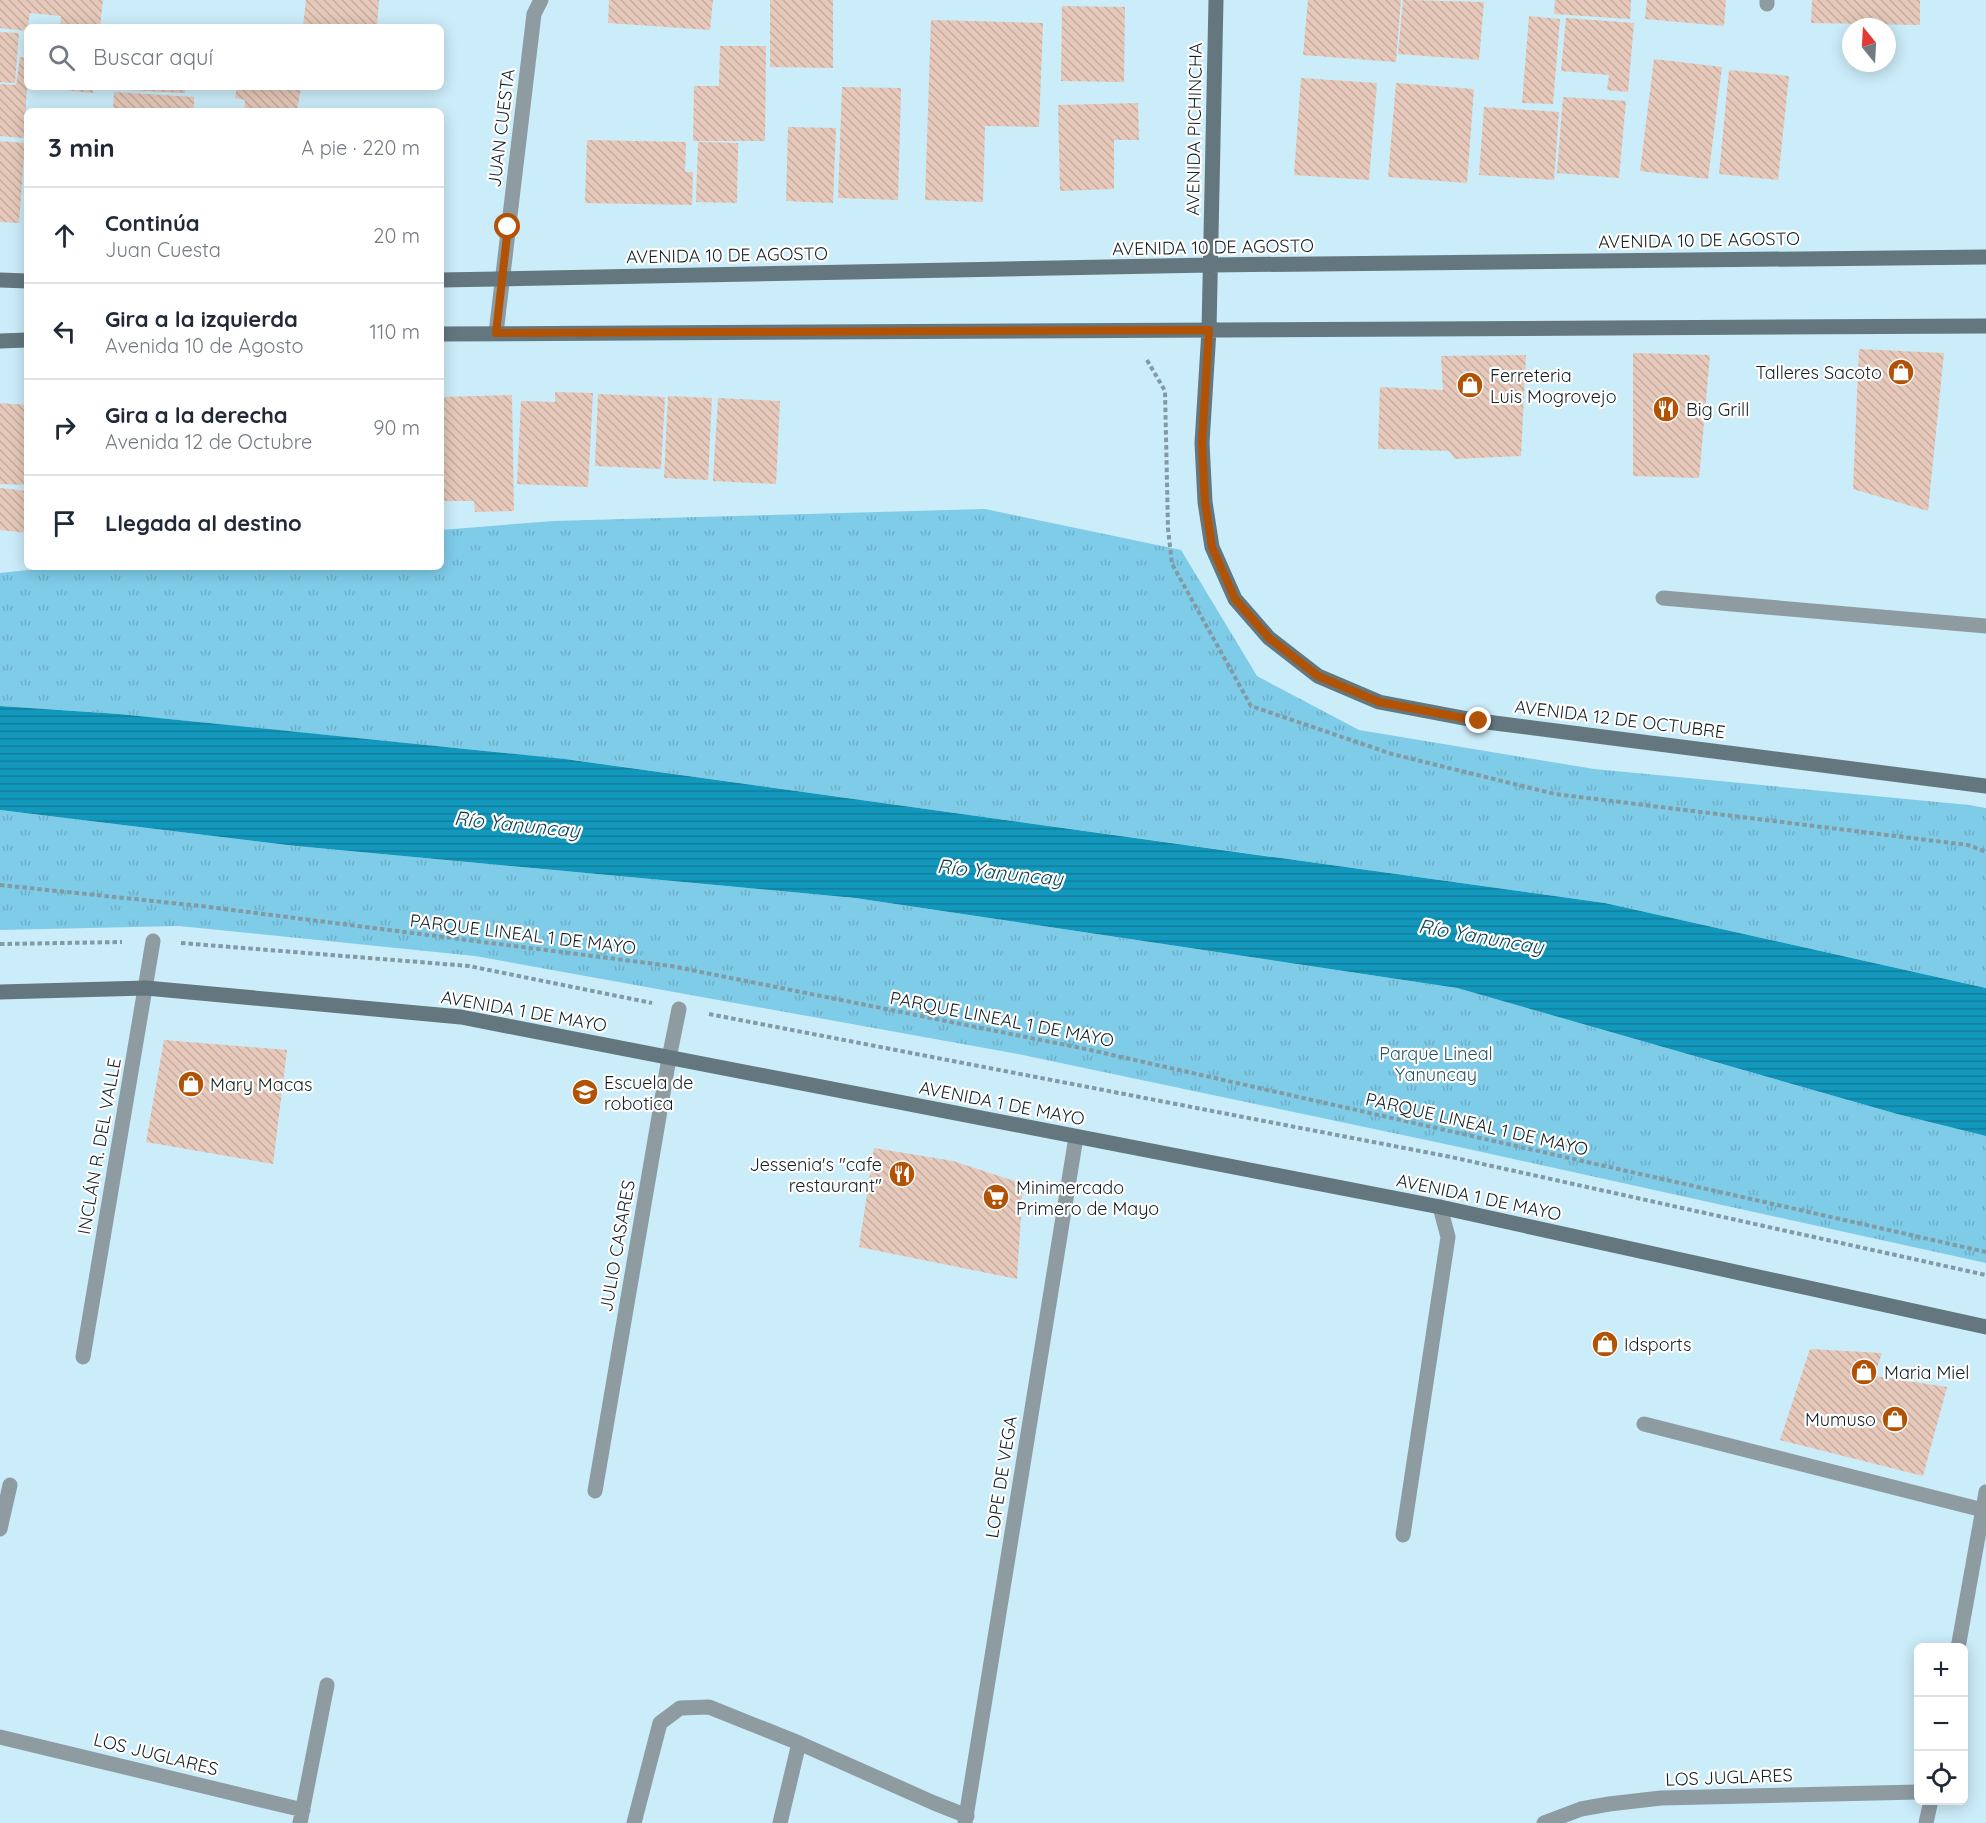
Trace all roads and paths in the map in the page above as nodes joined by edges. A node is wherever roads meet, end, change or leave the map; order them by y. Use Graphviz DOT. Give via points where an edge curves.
graph roads {
  1 [pos="541,0"];
  2 [pos="1216,0"];
  3 [pos="1986,257"];
  4 [pos="1210,265"];
  5 [pos="0,279"];
  6 [pos="24,280"];
  7 [pos="444,280"];
  8 [pos="502,280"];
  9 [pos="1986,326"];
  10 [pos="1209,330"];
  11 [pos="496,333"];
  12 [pos="444,334"];
  13 [pos="24,340"];
  14 [pos="0,341"];
  15 [pos="1663,598"];
  16 [pos="1986,626"];
  17 [pos="1986,786"];
  18 [pos="0,885"];
  19 [pos="153,941"];
  20 [pos="0,944"];
  21 [pos="146,988"];
  22 [pos="0,992"];
  23 [pos="679,1009"];
  24 [pos="669,1058"];
  25 [pos="1076,1137"];
  26 [pos="1440,1207"];
  27 [pos="1986,1252"];
  28 [pos="1986,1275"];
  29 [pos="1986,1327"];
  30 [pos="83,1357"];
  31 [pos="1644,1424"];
  32 [pos="10,1485"];
  33 [pos="595,1491"];
  34 [pos="1986,1492"];
  35 [pos="1983,1510"];
  36 [pos="0,1529"];
  37 [pos="1403,1535"];
  38 [pos="1959,1643"];
  39 [pos="327,1685"];
  40 [pos="0,1737"];
  41 [pos="799,1743"];
  42 [pos="1914,1792"];
  43 [pos="1929,1805"];
  44 [pos="302,1817"];
  45 [pos="966,1819"];
  46 [pos="634,1823"];
  47 [pos="780,1823"];
  48 [pos="1544,1823"];
  49 [pos="1926,1823"];
  1 -- 8 [label="street, JUAN CUESTA" via="534,14"];
  2 -- 4 [label="main road, AVENIDA PICHINCHA"];
  3 -- 4 [label="main road, AVENIDA 10 DE AGOSTO"];
  4 -- 8 [label="main road, AVENIDA 10 DE AGOSTO"];
  4 -- 10 [label="main road, AVENIDA PICHINCHA"];
  5 -- 6 [label="main road"];
  7 -- 8 [label="main road, AVENIDA 10 DE AGOSTO"];
  8 -- 11 [label="street, JUAN CUESTA"];
  9 -- 10 [label="main road"];
  10 -- 11 [label="main road"];
  10 -- 17 [label="main road, AVENIDA 12 DE OCTUBRE" via="1202,443 1212,547 1235,599 1269,638 1318,676 1379,702 1479,721"];
  11 -- 12 [label="main road"];
  13 -- 14 [label="main road"];
  15 -- 16 [label="street"];
  18 -- 27 [label="path, PARQUE LINEAL 1 DE MAYO" via="201,906 671,966 1086,1049"];
  19 -- 20 [label="path"];
  19 -- 21 [label="street, INCLÁN R. DEL VALLE"];
  19 -- 23 [label="path" via="469,966"];
  21 -- 22 [label="main road, AVENIDA 1 DE MAYO"];
  21 -- 24 [label="main road, AVENIDA 1 DE MAYO" via="461,1017"];
  21 -- 30 [label="street, INCLÁN R. DEL VALLE"];
  23 -- 24 [label="street, JULIO CASARES"];
  23 -- 28 [label="path" via="1451,1158"];
  24 -- 25 [label="main road, AVENIDA 1 DE MAYO"];
  24 -- 33 [label="street, JULIO CASARES"];
  25 -- 26 [label="main road, AVENIDA 1 DE MAYO"];
  25 -- 45 [label="street, LOPE DE VEGA"];
  26 -- 29 [label="main road, AVENIDA 1 DE MAYO"];
  26 -- 37 [label="street" via="1448,1238"];
  31 -- 35 [label="street"];
  32 -- 36 [label="street"];
  34 -- 35 [label="street"];
  35 -- 38 [label="street"];
  39 -- 44 [label="street"];
  40 -- 44 [label="street, LOS JUGLARES"];
  41 -- 45 [label="street"];
  41 -- 46 [label="street" via="709,1707 680,1708 660,1723"];
  41 -- 47 [label="street"];
  42 -- 48 [label="street, LOS JUGLARES" via="1652,1799 1581,1809"];
  43 -- 49 [label="street"];
}
